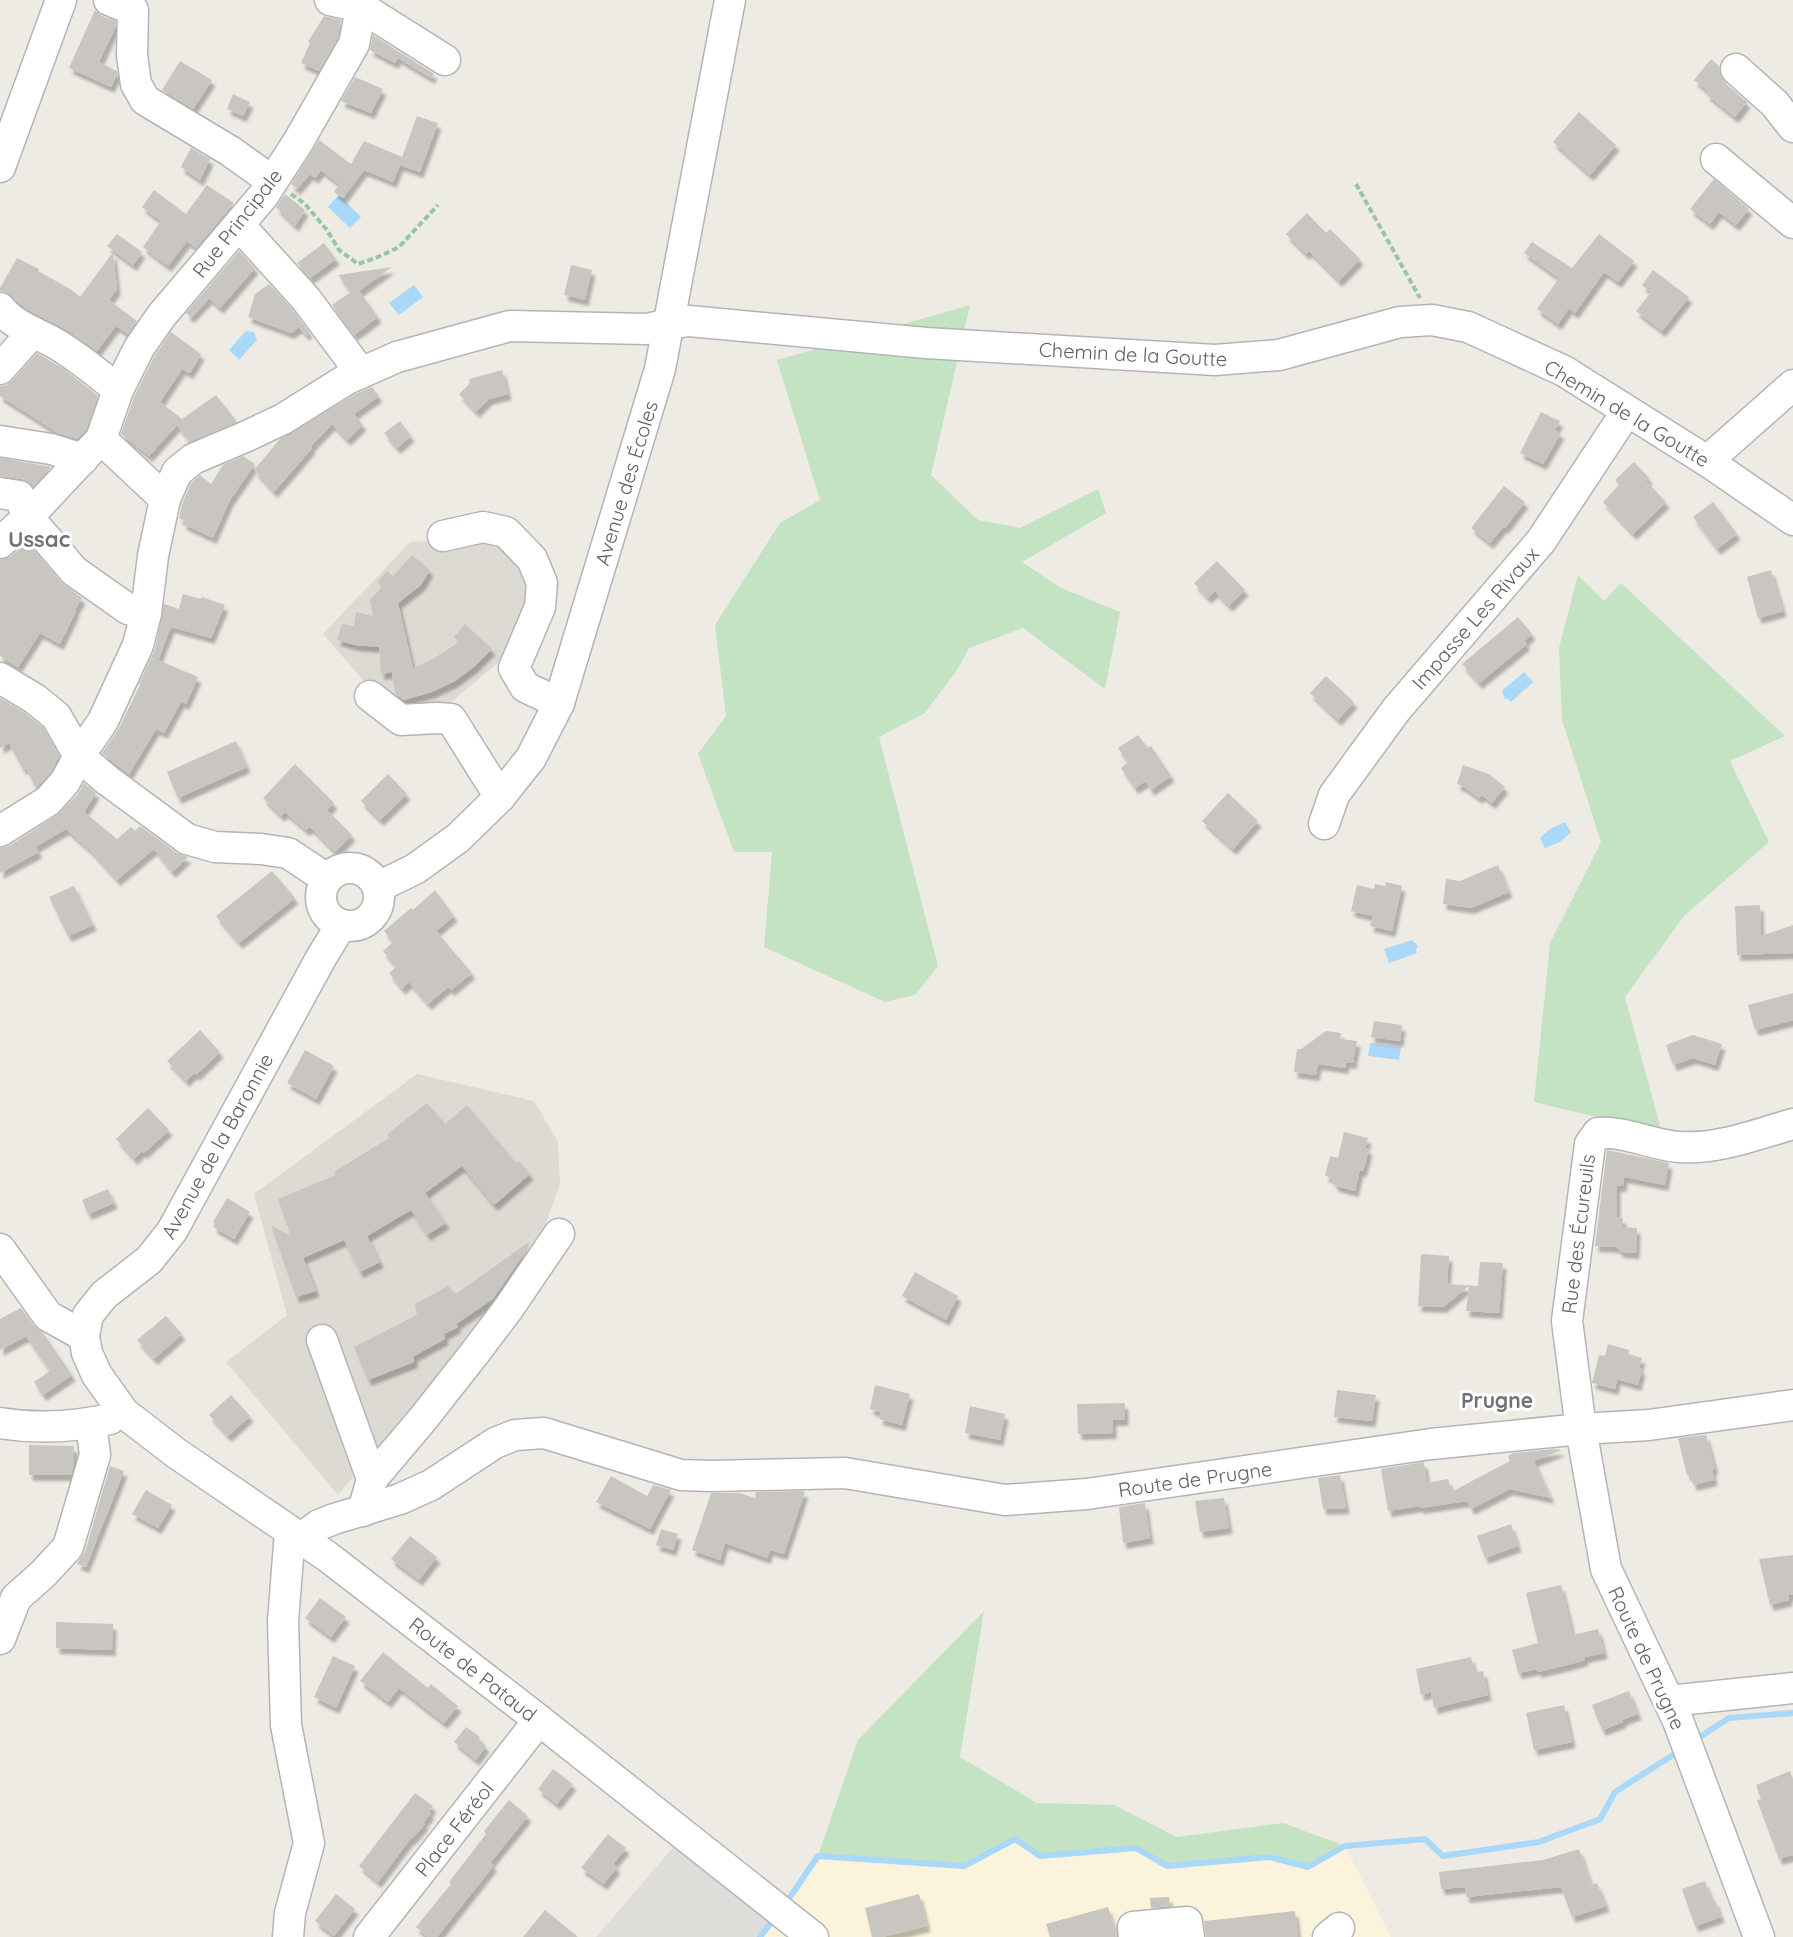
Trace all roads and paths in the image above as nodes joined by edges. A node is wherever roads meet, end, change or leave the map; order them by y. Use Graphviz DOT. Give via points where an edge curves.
graph roads {
  1 [pos="61,0"];
  2 [pos="330,0"];
  3 [pos="730,0"];
  4 [pos="127,3"];
  5 [pos="362,4"];
  6 [pos="445,60"];
  7 [pos="1736,69"];
  8 [pos="1793,127"];
  9 [pos="1716,159"];
  10 [pos="0,167"];
  11 [pos="273,181"];
  12 [pos="1356,184"];
  13 [pos="438,205"];
  14 [pos="1793,223"];
  15 [pos="239,225"];
  16 [pos="0,308"];
  17 [pos="1432,320"];
  18 [pos="668,324"];
  19 [pos="33,333"];
  20 [pos="0,369"];
  21 [pos="361,373"];
  22 [pos="1793,385"];
  23 [pos="118,390"];
  24 [pos="1627,411"];
  25 [pos="0,441"];
  26 [pos="92,449"];
  27 [pos="1707,461"];
  28 [pos="0,493"];
  29 [pos="165,499"];
  30 [pos="28,517"];
  31 [pos="1793,520"];
  32 [pos="443,536"];
  33 [pos="0,543"];
  34 [pos="146,613"];
  35 [pos="0,678"];
  36 [pos="370,696"];
  37 [pos="559,703"];
  38 [pos="79,756"];
  39 [pos="500,797"];
  40 [pos="1324,824"];
  41 [pos="0,831"];
  42 [pos="327,879"];
  43 [pos="378,887"];
  44 [pos="341,925"];
  45 [pos="1793,1125"];
  46 [pos="559,1234"];
  47 [pos="0,1249"];
  48 [pos="84,1336"];
  49 [pos="322,1340"];
  50 [pos="1793,1406"];
  51 [pos="124,1413"];
  52 [pos="0,1423"];
  53 [pos="91,1423"];
  54 [pos="1581,1429"];
  55 [pos="372,1479"];
  56 [pos="363,1510"];
  57 [pos="295,1536"];
  58 [pos="0,1639"];
  59 [pos="1793,1688"];
  60 [pos="1669,1701"];
  61 [pos="539,1720"];
  62 [pos="288,1937"];
  63 [pos="369,1937"];
  64 [pos="813,1937"];
  65 [pos="1134,1937"];
  66 [pos="1189,1937"];
  67 [pos="1759,1937"];
  1 -- 10 [label="street"];
  2 -- 5 [label="street"];
  3 -- 18 [label="street, Avenue des Écoles"];
  4 -- 11 [label="street" via="136,84 145,100"];
  5 -- 6 [label="street"];
  5 -- 11 [label="street, Rue Principale" via="354,44"];
  7 -- 8 [label="street" via="1775,104"];
  9 -- 14 [label="street"];
  11 -- 13 [label="path" via="305,204 339,250 358,264 399,247"];
  11 -- 15 [label="street, Rue Principale"];
  12 -- 17 [label="path"];
  15 -- 21 [label="street" via="306,299"];
  15 -- 23 [label="street, Rue Principale" via="162,315 139,348"];
  16 -- 19 [label="street"];
  17 -- 18 [label="street, Chemin de la Goutte" via="1400,322 1279,355 1215,360 926,343 689,321"];
  17 -- 24 [label="street, Chemin de la Goutte" via="1468,327 1564,371"];
  18 -- 21 [label="street, Chemin de la Goutte" via="647,329 510,326 397,357"];
  18 -- 37 [label="street, Avenue des Écoles" via="660,369"];
  19 -- 20 [label="street"];
  19 -- 23 [label="street" via="58,345"];
  21 -- 29 [label="street, Chemin de la Goutte" via="283,419 193,459 177,472"];
  22 -- 27 [label="street"];
  23 -- 26 [label="street, Rue Principale"];
  24 -- 27 [label="street, Chemin de la Goutte"];
  24 -- 40 [label="street, Impasse Les Rivaux" via="1541,541 1396,710 1334,795"];
  25 -- 26 [label="street" via="51,449"];
  26 -- 29 [label="street"];
  26 -- 30 [label="street"];
  27 -- 31 [label="street, Chemin de la Goutte"];
  28 -- 30 [label="street" via="19,496"];
  29 -- 34 [label="street, Chemin de la Goutte"];
  30 -- 33 [label="street"];
  30 -- 34 [label="street" via="74,571 128,609"];
  32 -- 37 [label="street" via="483,527 506,532 532,559 542,583 540,607 514,668 525,687"];
  34 -- 38 [label="street, Chemin de la Goutte" via="138,645 103,721"];
  35 -- 38 [label="street" via="56,716"];
  36 -- 39 [label="street" via="401,720 451,719"];
  37 -- 39 [label="street, Avenue des Écoles" via="531,758"];
  38 -- 41 [label="street, Chemin de la Goutte" via="65,782 48,801"];
  38 -- 42 [label="street" via="187,839 215,847 288,853"];
  39 -- 43 [label="street, Avenue des Écoles" via="458,838 416,869"];
  42 -- 43 [label="street" via="341,868 359,869"];
  42 -- 44 [label="street" via="322,906"];
  43 -- 44 [label="street" via="378,905 368,920"];
  44 -- 48 [label="street, Avenue de la Baronnie" via="172,1231 149,1260 104,1295 88,1315"];
  45 -- 54 [label="street, Rue des Écureuils" via="1710,1146 1679,1147 1613,1132 1598,1133 1590,1144 1567,1321"];
  46 -- 55 [label="street" via="474,1354"];
  47 -- 48 [label="street" via="48,1316"];
  48 -- 51 [label="street" via="97,1375"];
  49 -- 55 [label="street"];
  50 -- 54 [label="street" via="1649,1425"];
  51 -- 53 [label="street"];
  51 -- 57 [label="street, Route de Pataud"];
  52 -- 53 [label="street"];
  53 -- 58 [label="street" via="94,1455 68,1547 16,1598"];
  54 -- 56 [label="street, Route de Prugne" via="1415,1446 1087,1494 1005,1500 845,1473 681,1475 544,1433 515,1435 495,1443 431,1485"];
  54 -- 60 [label="street, Route de Prugne" via="1606,1569"];
  55 -- 56 [label="street"];
  56 -- 57 [label="street, Route de Prugne"];
  57 -- 61 [label="street, Route de Pataud" via="328,1557"];
  57 -- 62 [label="street" via="283,1621 286,1725 309,1843 290,1913"];
  59 -- 60 [label="street"];
  60 -- 67 [label="street, Route de Prugne"];
  61 -- 63 [label="street, Place Féréol"];
  61 -- 64 [label="street, Route de Pataud"];
  65 -- 66 [label="street" via="1133,1927 1187,1922"];
}
